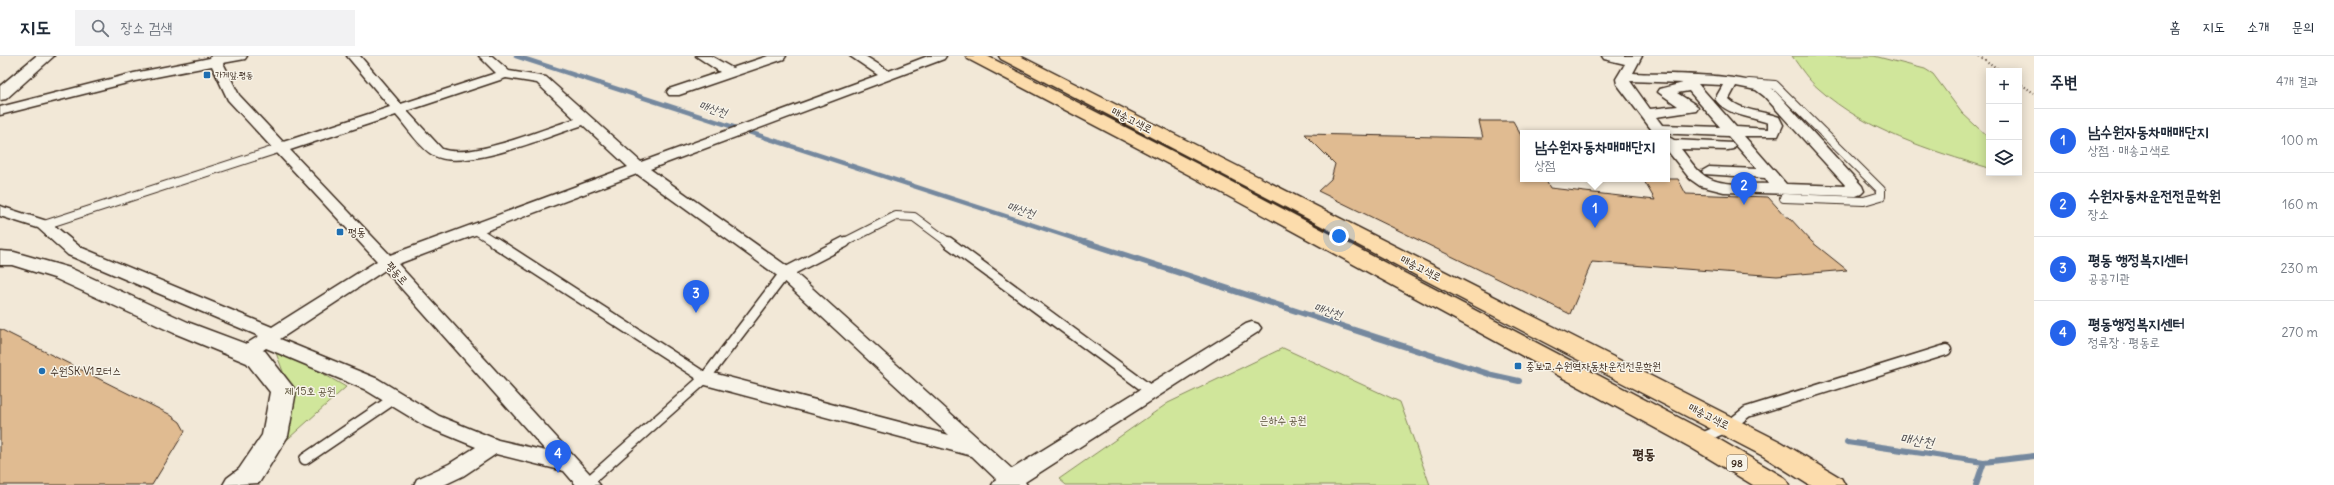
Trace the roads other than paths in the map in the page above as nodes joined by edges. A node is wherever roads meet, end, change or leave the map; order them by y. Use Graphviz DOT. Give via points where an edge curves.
graph roads {
  1 [pos="46,56"];
  2 [pos="241,56"];
  3 [pos="353,56"];
  4 [pos="485,56"];
  5 [pos="702,56"];
  6 [pos="780,56"];
  7 [pos="856,56"];
  8 [pos="940,56"];
  9 [pos="974,56"];
  10 [pos="1007,56"];
  11 [pos="1608,56"];
  12 [pos="216,58"];
  13 [pos="1634,59"];
  14 [pos="731,73"];
  15 [pos="505,74"];
  16 [pos="887,75"];
  17 [pos="1623,79"];
  18 [pos="1732,82"];
  19 [pos="1690,83"];
  20 [pos="1749,83"];
  21 [pos="674,92"];
  22 [pos="0,95"];
  23 [pos="398,110"];
  24 [pos="0,111"];
  25 [pos="1647,114"];
  26 [pos="584,120"];
  27 [pos="1659,130"];
  28 [pos="1732,131"];
  29 [pos="1670,136"];
  30 [pos="1670,138"];
  31 [pos="1670,144"];
  32 [pos="281,148"];
  33 [pos="1721,158"];
  34 [pos="1685,164"];
  35 [pos="638,168"];
  36 [pos="1769,174"];
  37 [pos="1784,194"];
  38 [pos="0,210"];
  39 [pos="44,225"];
  40 [pos="474,229"];
  41 [pos="0,258"];
  42 [pos="387,262"];
  43 [pos="785,273"];
  44 [pos="1252,328"];
  45 [pos="269,338"];
  46 [pos="1946,350"];
  47 [pos="245,353"];
  48 [pos="705,378"];
  49 [pos="1152,392"];
  50 [pos="395,398"];
  51 [pos="1729,426"];
  52 [pos="1699,440"];
  53 [pos="493,446"];
  54 [pos="978,451"];
  55 [pos="305,459"];
  56 [pos="571,465"];
  57 [pos="1010,483"];
  58 [pos="588,484"];
  59 [pos="237,485"];
  60 [pos="425,485"];
  61 [pos="1774,485"];
  62 [pos="1831,485"];
  1 -- 22 [label="street"];
  2 -- 12 [label="street"];
  3 -- 23 [label="street"];
  4 -- 15 [label="street"];
  5 -- 14 [label="street"];
  6 -- 14 [label="street"];
  7 -- 16 [label="street"];
  8 -- 16 [label="street"];
  9 -- 52 [label="main road, 매송고색로 / 98" via="1200,173"];
  10 -- 51 [label="main road, 매송고색로"];
  11 -- 13 [label="street"];
  12 -- 24 [label="street"];
  12 -- 32 [label="street, 평동로" via="233,97"];
  13 -- 17 [label="street"];
  14 -- 21 [label="street"];
  15 -- 23 [label="street"];
  15 -- 26 [label="street" via="541,80"];
  16 -- 35 [label="street"];
  17 -- 19 [label="street" via="1631,77"];
  17 -- 25 [label="street" via="1624,84"];
  18 -- 19 [label="street"];
  18 -- 20 [label="street"];
  18 -- 28 [label="street" via="1722,99 1724,103 1730,107 1762,114 1774,120 1776,126 1773,132"];
  19 -- 25 [label="street" via="1665,92 1691,108"];
  19 -- 28 [label="street"];
  20 -- 37 [label="street" via="1769,93 1857,189 1851,193"];
  20 -- 37 [label="lane" via="1775,85 1881,190 1881,196 1864,201"];
  23 -- 26 [label="street" via="437,152 460,157 477,155"];
  23 -- 32 [label="street"];
  25 -- 27 [label="street"];
  26 -- 35 [label="street"];
  28 -- 29 [label="street"];
  28 -- 33 [label="street"];
  30 -- 33 [label="street"];
  31 -- 34 [label="street"];
  32 -- 39 [label="lane"];
  32 -- 42 [label="street, 평동로"];
  33 -- 34 [label="street"];
  33 -- 36 [label="street"];
  33 -- 36 [label="street"];
  34 -- 37 [label="street" via="1705,183"];
  35 -- 40 [label="street"];
  35 -- 43 [label="street"];
  36 -- 37 [label="street"];
  38 -- 39 [label="street"];
  39 -- 45 [label="street" via="74,251 210,307"];
  40 -- 42 [label="street"];
  40 -- 48 [label="lane"];
  41 -- 47 [label="street" via="14,259 62,273 182,328"];
  42 -- 45 [label="street"];
  42 -- 56 [label="street, 평동로"];
  43 -- 48 [label="lane"];
  43 -- 49 [label="lane" via="896,216 914,217"];
  43 -- 54 [label="street"];
  44 -- 49 [label="street"];
  45 -- 47 [label="street"];
  45 -- 50 [label="street" via="371,384"];
  46 -- 51 [label="lane" via="1747,412"];
  47 -- 59 [label="street" via="256,357 283,391 274,436 249,476"];
  48 -- 54 [label="street"];
  48 -- 58 [label="lane"];
  49 -- 57 [label="street"];
  50 -- 53 [label="street" via="432,421"];
  50 -- 55 [label="lane"];
  51 -- 52 [label="lane"];
  51 -- 62 [label="main road, 매송고색로"];
  52 -- 61 [label="main road, 매송고색로 / 98"];
  53 -- 56 [label="street"];
  53 -- 60 [label="street" via="456,470"];
  54 -- 57 [label="street"];
  56 -- 58 [label="street, 평동로"];
}
